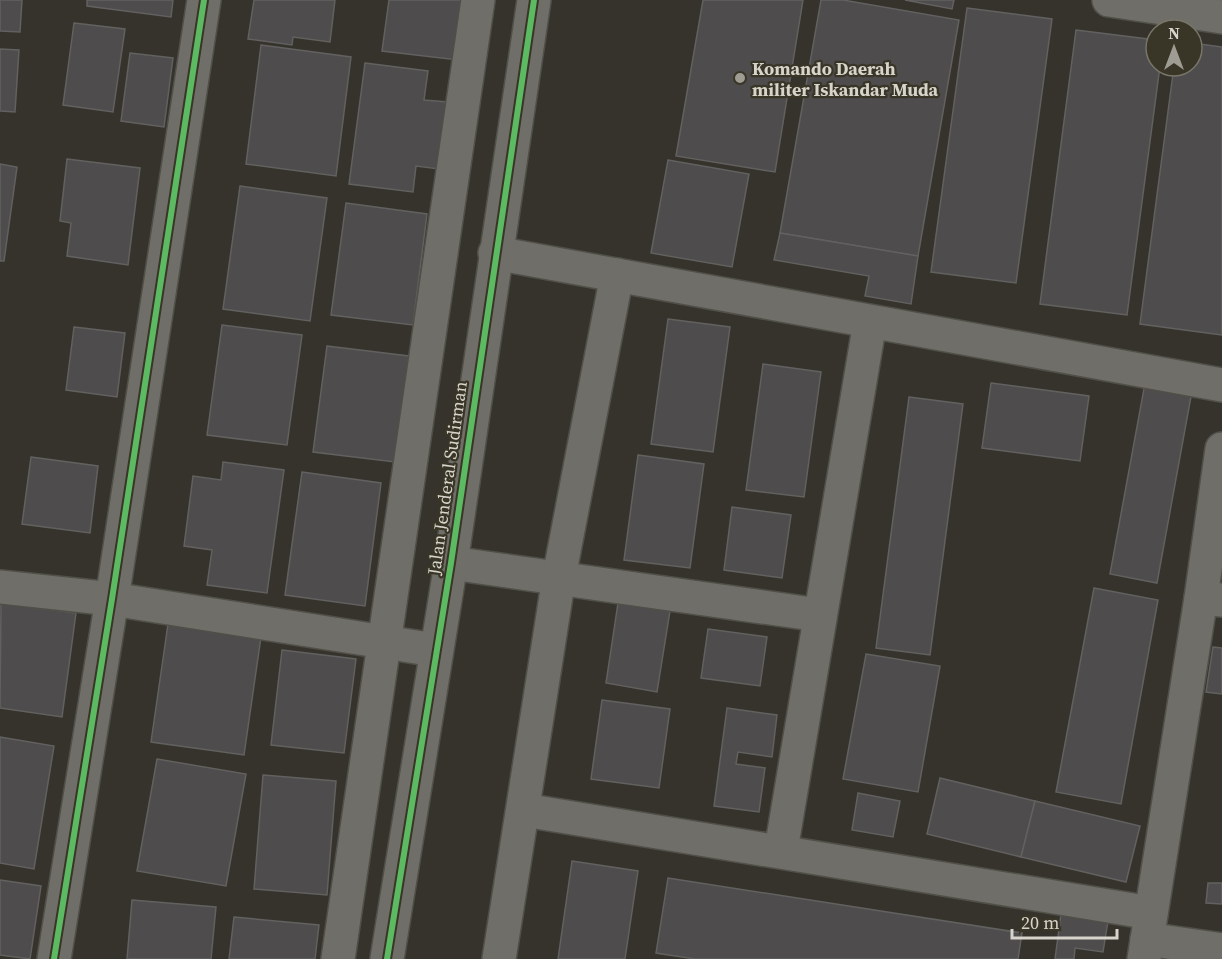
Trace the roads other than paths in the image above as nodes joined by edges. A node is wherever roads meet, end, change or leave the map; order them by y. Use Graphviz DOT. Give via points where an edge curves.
graph roads {
  1 [pos="204,0"];
  2 [pos="478,0"];
  3 [pos="534,0"];
  4 [pos="1109,0"];
  5 [pos="1222,17"];
  6 [pos="495,253"];
  7 [pos="617,275"];
  8 [pos="870,322"];
  9 [pos="1222,386"];
  10 [pos="1222,449"];
  11 [pos="451,563"];
  12 [pos="559,577"];
  13 [pos="0,587"];
  14 [pos="112,599"];
  15 [pos="1211,599"];
  16 [pos="819,615"];
  17 [pos="386,642"];
  18 [pos="435,650"];
  19 [pos="524,810"];
  20 [pos="781,850"];
  21 [pos="1148,937"];
  22 [pos="1222,950"];
  23 [pos="54,959"];
  24 [pos="338,959"];
  25 [pos="387,959"];
  26 [pos="499,959"];
  1 -- 14 [label="street"];
  2 -- 17 [label="street"];
  3 -- 6 [label="street, Jalan Jenderal Sudirman"];
  4 -- 5 [label="street"];
  6 -- 7 [label="street"];
  6 -- 11 [label="street, Jalan Jenderal Sudirman"];
  7 -- 8 [label="street"];
  7 -- 12 [label="street"];
  8 -- 9 [label="street"];
  8 -- 16 [label="street"];
  10 -- 15 [label="street"];
  11 -- 12 [label="street"];
  11 -- 18 [label="street, Jalan Jenderal Sudirman"];
  12 -- 16 [label="street"];
  12 -- 19 [label="street"];
  13 -- 14 [label="street"];
  14 -- 17 [label="street"];
  14 -- 23 [label="street"];
  15 -- 21 [label="street"];
  16 -- 20 [label="street"];
  17 -- 18 [label="street"];
  17 -- 24 [label="street"];
  18 -- 25 [label="street, Jalan Jenderal Sudirman"];
  19 -- 20 [label="street"];
  19 -- 26 [label="street"];
  20 -- 21 [label="street"];
  21 -- 22 [label="street"];
}
